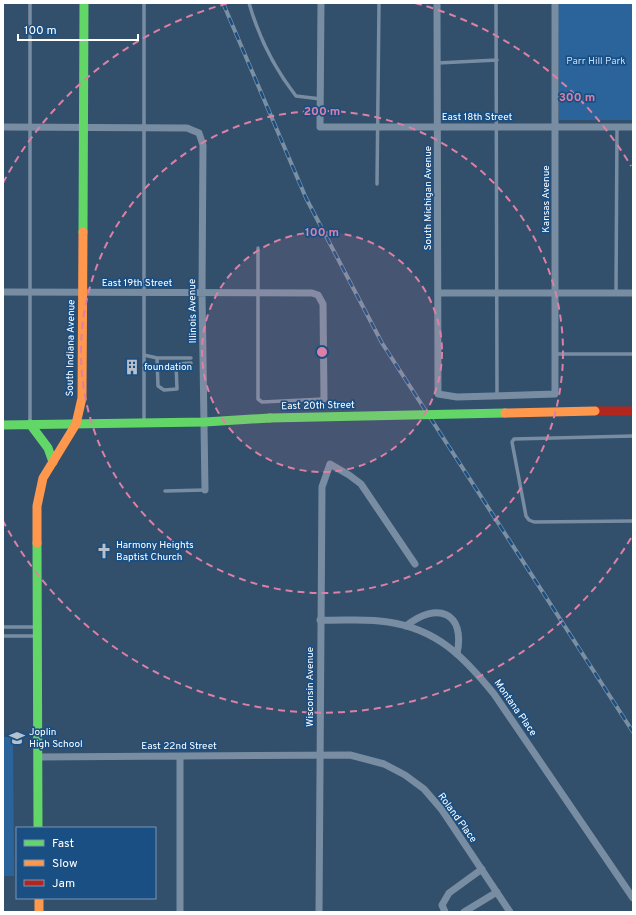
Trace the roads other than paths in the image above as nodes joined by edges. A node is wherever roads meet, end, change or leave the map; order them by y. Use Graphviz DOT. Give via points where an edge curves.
graph roads {
  1 [pos="30,3"];
  2 [pos="84,3"];
  3 [pos="144,3"];
  4 [pos="249,3"];
  5 [pos="321,3"];
  6 [pos="378,3"];
  7 [pos="437,3"];
  8 [pos="496,3"];
  9 [pos="555,3"];
  10 [pos="497,60"];
  11 [pos="438,63"];
  12 [pos="321,99"];
  13 [pos="3,127"];
  14 [pos="30,127"];
  15 [pos="378,127"];
  16 [pos="438,127"];
  17 [pos="497,127"];
  18 [pos="556,127"];
  19 [pos="617,127"];
  20 [pos="633,127"];
  21 [pos="83,128"];
  22 [pos="144,128"];
  23 [pos="377,184"];
  24 [pos="258,248"];
  25 [pos="3,292"];
  26 [pos="258,292"];
  27 [pos="30,293"];
  28 [pos="83,293"];
  29 [pos="144,293"];
  30 [pos="202,293"];
  31 [pos="438,293"];
  32 [pos="497,293"];
  33 [pos="556,293"];
  34 [pos="616,293"];
  35 [pos="633,293"];
  36 [pos="555,354"];
  37 [pos="633,354"];
  38 [pos="144,355"];
  39 [pos="176,357"];
  40 [pos="157,358"];
  41 [pos="192,358"];
  42 [pos="191,363"];
  43 [pos="176,364"];
  44 [pos="497,396"];
  45 [pos="324,399"];
  46 [pos="633,411"];
  47 [pos="204,422"];
  48 [pos="144,423"];
  49 [pos="30,424"];
  50 [pos="76,424"];
  51 [pos="3,425"];
  52 [pos="633,436"];
  53 [pos="53,462"];
  54 [pos="205,490"];
  55 [pos="165,491"];
  56 [pos="633,521"];
  57 [pos="415,564"];
  58 [pos="320,620"];
  59 [pos="406,626"];
  60 [pos="3,627"];
  61 [pos="38,631"];
  62 [pos="3,636"];
  63 [pos="457,654"];
  64 [pos="38,756"];
  65 [pos="180,756"];
  66 [pos="320,756"];
  67 [pos="38,827"];
  68 [pos="482,869"];
  69 [pos="497,892"];
  70 [pos="633,898"];
  71 [pos="39,899"];
  72 [pos="39,912"];
  73 [pos="180,912"];
  74 [pos="319,912"];
  75 [pos="445,912"];
  76 [pos="464,912"];
  77 [pos="510,912"];
  1 -- 14 [label="lane"];
  2 -- 21 [label="street, South Indiana Avenue"];
  3 -- 22 [label="lane"];
  4 -- 12 [label="lane" via="263,43 280,75 296,96"];
  5 -- 12 [label="street"];
  6 -- 15 [label="lane"];
  7 -- 11 [label="street, South Michigan Avenue"];
  8 -- 10 [label="lane"];
  9 -- 18 [label="street, Kansas Avenue"];
  10 -- 11 [label="lane"];
  10 -- 17 [label="lane"];
  11 -- 16 [label="street, South Michigan Avenue"];
  12 -- 15 [label="street, East 18th Street" via="320,127"];
  13 -- 14 [label="street"];
  14 -- 21 [label="street"];
  14 -- 27 [label="lane"];
  15 -- 16 [label="street, East 18th Street"];
  15 -- 23 [label="lane"];
  16 -- 17 [label="street, East 18th Street"];
  16 -- 31 [label="street, South Michigan Avenue"];
  17 -- 18 [label="street, East 18th Street"];
  17 -- 32 [label="lane"];
  18 -- 19 [label="street, East 18th Street"];
  18 -- 33 [label="street, Kansas Avenue"];
  19 -- 20 [label="street, East 18th Street"];
  19 -- 34 [label="lane"];
  21 -- 22 [label="street"];
  21 -- 28 [label="street, South Indiana Avenue"];
  22 -- 29 [label="lane"];
  22 -- 30 [label="street, Illinois Avenue" via="187,128 199,133 203,145"];
  24 -- 26 [label="lane"];
  25 -- 27 [label="street, East 19th Street"];
  26 -- 30 [label="street, East 19th Street"];
  26 -- 45 [label="street, East 19th Street" via="305,292 318,295 323,304"];
  26 -- 45 [label="lane" via="258,400 262,402"];
  27 -- 28 [label="street, East 19th Street"];
  27 -- 49 [label="lane"];
  28 -- 29 [label="street, East 19th Street"];
  28 -- 50 [label="street, South Indiana Avenue" via="82,398"];
  29 -- 30 [label="street, East 19th Street"];
  29 -- 38 [label="lane"];
  30 -- 47 [label="street, Illinois Avenue"];
  31 -- 32 [label="street"];
  31 -- 44 [label="street, South Michigan Avenue" via="438,394 457,397"];
  32 -- 33 [label="street"];
  32 -- 44 [label="lane"];
  33 -- 34 [label="street"];
  33 -- 36 [label="street, Kansas Avenue"];
  34 -- 35 [label="street"];
  36 -- 37 [label="lane"];
  36 -- 44 [label="street, Kansas Avenue" via="555,394"];
  38 -- 40 [label="lane"];
  38 -- 48 [label="lane"];
  39 -- 40 [label="lane"];
  39 -- 41 [label="lane"];
  39 -- 43 [label="lane"];
  40 -- 43 [label="lane" via="157,383 164,390 177,389"];
  42 -- 43 [label="lane"];
  46 -- 47 [label="street, East 20th Street, bridge" via="270,418"];
  47 -- 48 [label="street, East 20th Street"];
  47 -- 54 [label="street, Illinois Avenue"];
  48 -- 50 [label="street, East 20th Street"];
  49 -- 50 [label="street, East 20th Street"];
  49 -- 51 [label="street, East 20th Street"];
  49 -- 53 [label="street" via="48,448"];
  50 -- 53 [label="street, South Indiana Avenue"];
  52 -- 56 [label="lane" via="514,439 512,442 526,516 529,520"];
  53 -- 61 [label="street, South Indiana Avenue" via="43,478 37,506"];
  54 -- 55 [label="lane"];
  57 -- 58 [label="street, Wisconsin Avenue" via="361,484 330,464 322,487"];
  58 -- 59 [label="street, Montana Place" via="387,622"];
  58 -- 66 [label="street, Wisconsin Avenue"];
  59 -- 63 [label="street, Montana Place" via="434,636"];
  59 -- 63 [label="street" via="417,617 426,614 444,614 456,624 460,633"];
  60 -- 61 [label="lane"];
  61 -- 62 [label="lane"];
  61 -- 64 [label="street, South Indiana Avenue"];
  63 -- 70 [label="street, Montana Place" via="494,694"];
  64 -- 65 [label="street, East 22nd Street"];
  64 -- 67 [label="street, South Indiana Avenue"];
  65 -- 66 [label="street, East 22nd Street"];
  65 -- 73 [label="street"];
  66 -- 68 [label="street, Roland Place" via="350,755 384,764 405,775 424,790 442,810"];
  66 -- 74 [label="street, Wisconsin Avenue"];
  68 -- 69 [label="street, Roland Place"];
  68 -- 75 [label="street" via="445,896 442,905"];
  69 -- 76 [label="street"];
  69 -- 77 [label="street, Roland Place"];
  71 -- 72 [label="street"];
}
